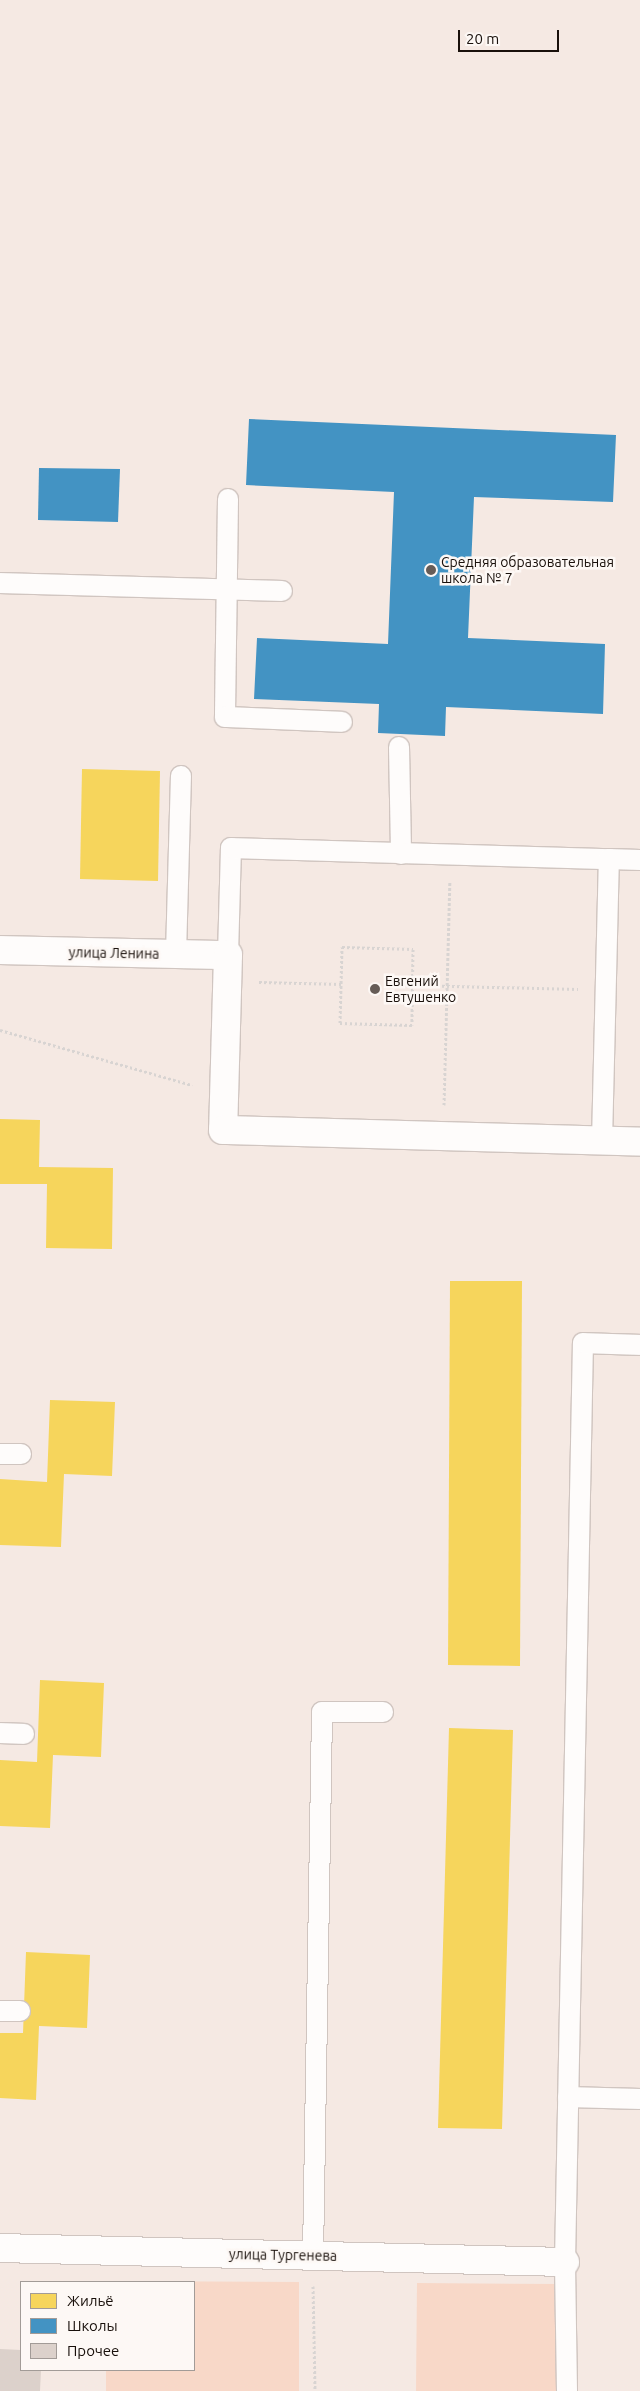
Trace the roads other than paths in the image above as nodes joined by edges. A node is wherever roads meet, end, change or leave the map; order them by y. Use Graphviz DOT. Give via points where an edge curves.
graph roads {
  1 [pos="228,499"];
  2 [pos="0,584"];
  3 [pos="227,590"];
  4 [pos="282,591"];
  5 [pos="342,722"];
  6 [pos="399,747"];
  7 [pos="181,776"];
  8 [pos="401,854"];
  9 [pos="609,859"];
  10 [pos="640,860"];
  11 [pos="0,950"];
  12 [pos="176,954"];
  13 [pos="228,968"];
  14 [pos="602,1141"];
  15 [pos="640,1142"];
  16 [pos="640,1345"];
  17 [pos="0,1454"];
  18 [pos="21,1454"];
  19 [pos="383,1712"];
  20 [pos="0,1734"];
  21 [pos="24,1734"];
  22 [pos="0,2011"];
  23 [pos="20,2011"];
  24 [pos="568,2097"];
  25 [pos="640,2099"];
  26 [pos="0,2248"];
  27 [pos="313,2256"];
  28 [pos="565,2262"];
  29 [pos="567,2391"];
  1 -- 3 [label="lane"];
  2 -- 3 [label="lane"];
  3 -- 4 [label="lane"];
  3 -- 5 [label="lane" via="225,717"];
  6 -- 8 [label="lane"];
  7 -- 12 [label="lane"];
  8 -- 9 [label="lane"];
  8 -- 13 [label="lane" via="231,848"];
  9 -- 10 [label="lane"];
  9 -- 14 [label="lane"];
  11 -- 12 [label="street, улица Ленина"];
  12 -- 13 [label="street, улица Ленина"];
  13 -- 14 [label="street" via="223,1130"];
  14 -- 15 [label="street"];
  16 -- 24 [label="lane" via="584,1343"];
  17 -- 18 [label="lane"];
  19 -- 27 [label="lane" via="322,1712"];
  20 -- 21 [label="lane"];
  22 -- 23 [label="lane"];
  24 -- 25 [label="lane"];
  24 -- 28 [label="lane"];
  26 -- 27 [label="street, улица Тургенева"];
  27 -- 28 [label="street, улица Тургенева"];
  28 -- 29 [label="lane"];
}
